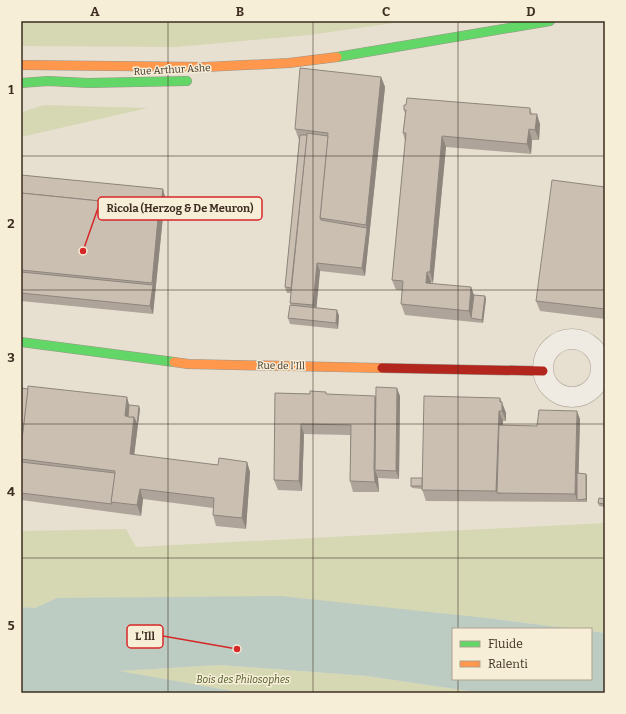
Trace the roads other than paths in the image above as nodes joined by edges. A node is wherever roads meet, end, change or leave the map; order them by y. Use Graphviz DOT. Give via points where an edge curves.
graph roads {
  1 [pos="550,21"];
  2 [pos="322,58"];
  3 [pos="21,65"];
  4 [pos="252,74"];
  5 [pos="196,81"];
  6 [pos="174,82"];
  7 [pos="21,83"];
  8 [pos="147,90"];
  9 [pos="70,91"];
  10 [pos="108,92"];
  11 [pos="21,342"];
  12 [pos="543,371"];
  1 -- 2 [label="main road, Rue Arthur Ashe"];
  2 -- 3 [label="main road, Rue Arthur Ashe" via="289,63 205,67"];
  2 -- 4 [label="main road, Rue Arthur Ashe" via="293,68"];
  5 -- 6 [label="main road, Rue Arthur Ashe"];
  6 -- 7 [label="main road, Rue Arthur Ashe"];
  6 -- 8 [label="main road" via="155,90"];
  9 -- 10 [label="main road"];
  11 -- 12 [label="main road, Rue de l'Ill" via="188,364"];
}
